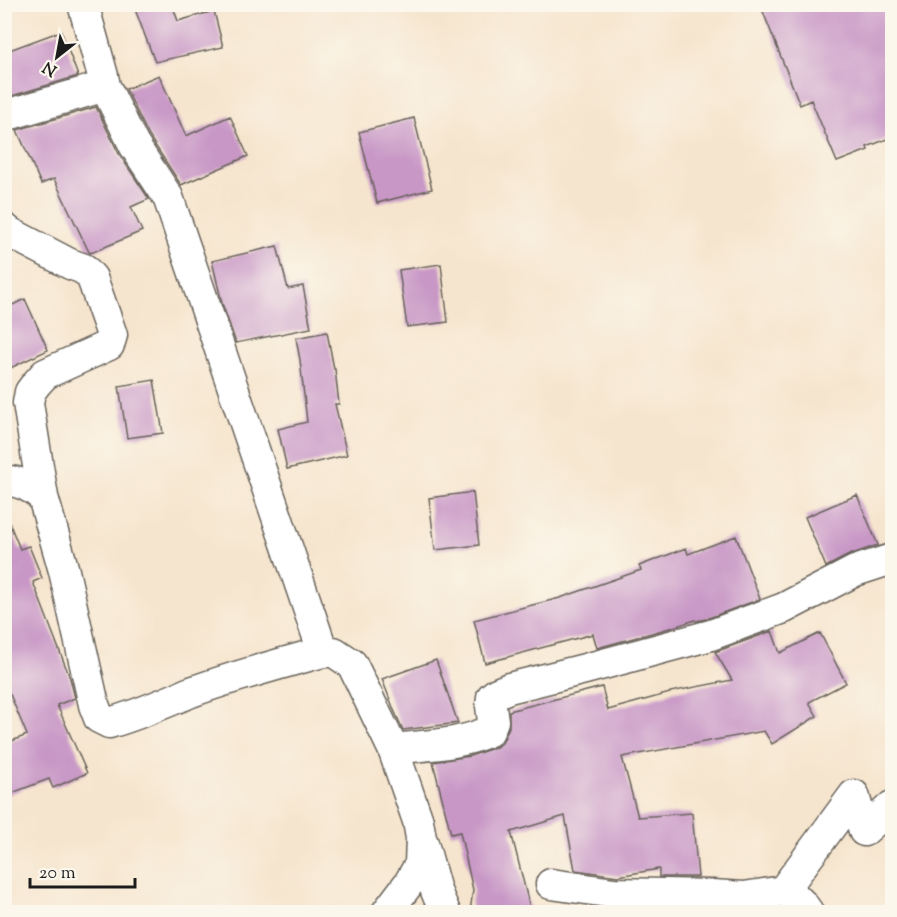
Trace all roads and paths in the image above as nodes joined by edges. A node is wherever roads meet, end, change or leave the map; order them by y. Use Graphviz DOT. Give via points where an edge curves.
graph roads {
  1 [pos="83,4"];
  2 [pos="105,86"];
  3 [pos="4,116"];
  4 [pos="4,228"];
  5 [pos="4,481"];
  6 [pos="43,497"];
  7 [pos="892,559"];
  8 [pos="323,652"];
  9 [pos="393,749"];
  10 [pos="892,806"];
  11 [pos="421,838"];
  12 [pos="551,884"];
  13 [pos="783,891"];
  14 [pos="387,912"];
  15 [pos="445,912"];
  16 [pos="808,912"];
  1 -- 2 [label="street"];
  2 -- 3 [label="street"];
  2 -- 8 [label="street" via="134,145 168,197"];
  4 -- 6 [label="street" via="84,269 92,278 112,335 109,345 45,374 30,392 28,403"];
  5 -- 6 [label="street" via="25,484"];
  6 -- 8 [label="street" via="99,718 109,723 132,717 202,688"];
  7 -- 9 [label="street" via="855,571 784,608 711,635 508,688 492,697 493,721 489,731 480,735"];
  8 -- 9 [label="street" via="334,652 352,664"];
  9 -- 11 [label="street"];
  10 -- 13 [label="street" via="864,831 854,795"];
  11 -- 14 [label="street" via="420,864"];
  11 -- 15 [label="street"];
  12 -- 13 [label="street" via="614,893 744,897"];
  13 -- 16 [label="street" via="794,896"];
}
